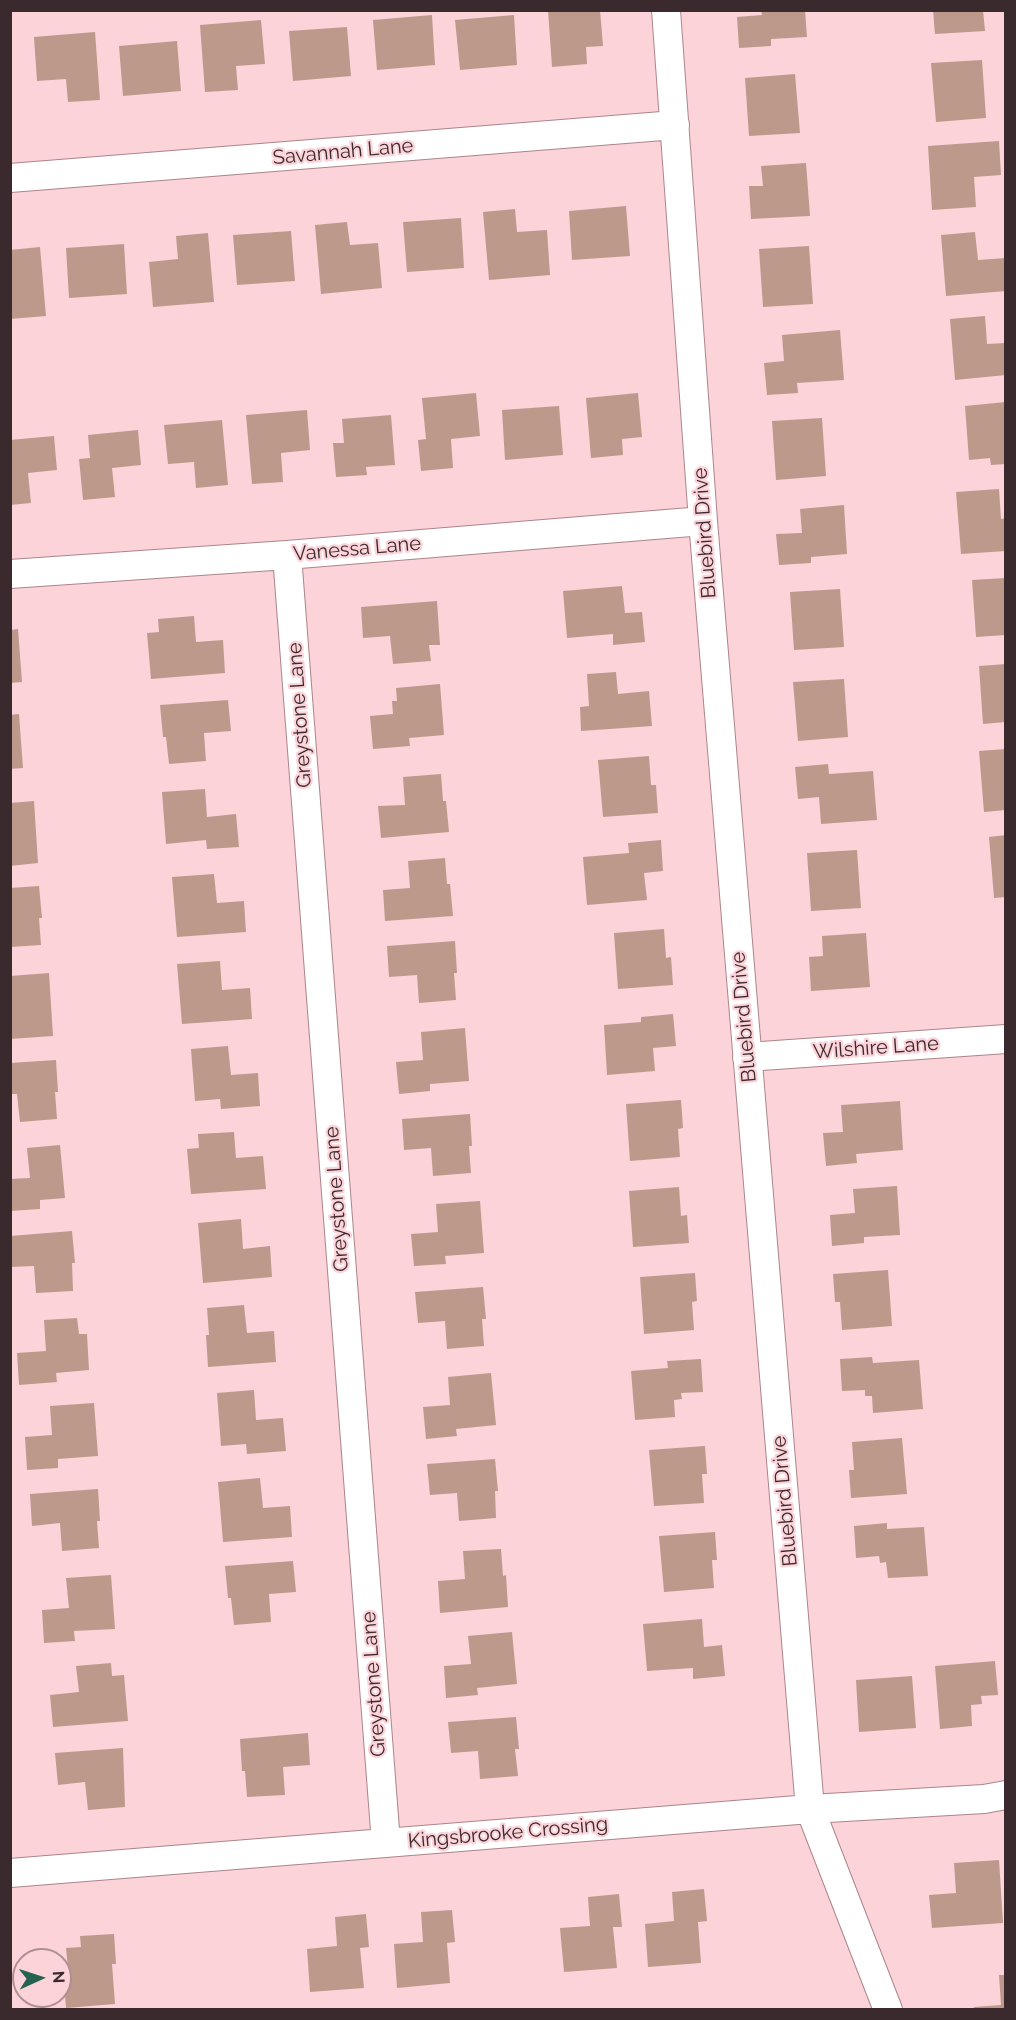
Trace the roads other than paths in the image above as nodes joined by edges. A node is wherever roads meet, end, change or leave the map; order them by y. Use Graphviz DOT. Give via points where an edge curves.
graph roads {
  1 [pos="666,10"];
  2 [pos="675,125"];
  3 [pos="10,178"];
  4 [pos="703,521"];
  5 [pos="287,555"];
  6 [pos="10,574"];
  7 [pos="1005,1039"];
  8 [pos="747,1057"];
  9 [pos="1005,1795"];
  10 [pos="810,1809"];
  11 [pos="386,1843"];
  12 [pos="10,1873"];
  13 [pos="888,2010"];
  1 -- 2 [label="street, Bluebird Drive"];
  2 -- 3 [label="street, Savannah Lane"];
  2 -- 4 [label="street, Bluebird Drive"];
  4 -- 5 [label="street, Vanessa Lane"];
  4 -- 8 [label="street, Bluebird Drive"];
  5 -- 6 [label="street, Vanessa Lane"];
  5 -- 11 [label="street, Greystone Lane"];
  7 -- 8 [label="street, Wilshire Lane"];
  8 -- 10 [label="street, Bluebird Drive"];
  9 -- 10 [label="street, Kingsbrooke Crossing"];
  10 -- 11 [label="street, Kingsbrooke Crossing"];
  10 -- 13 [label="street, Bluebird Drive"];
  11 -- 12 [label="street, Kingsbrooke Crossing"];
}
